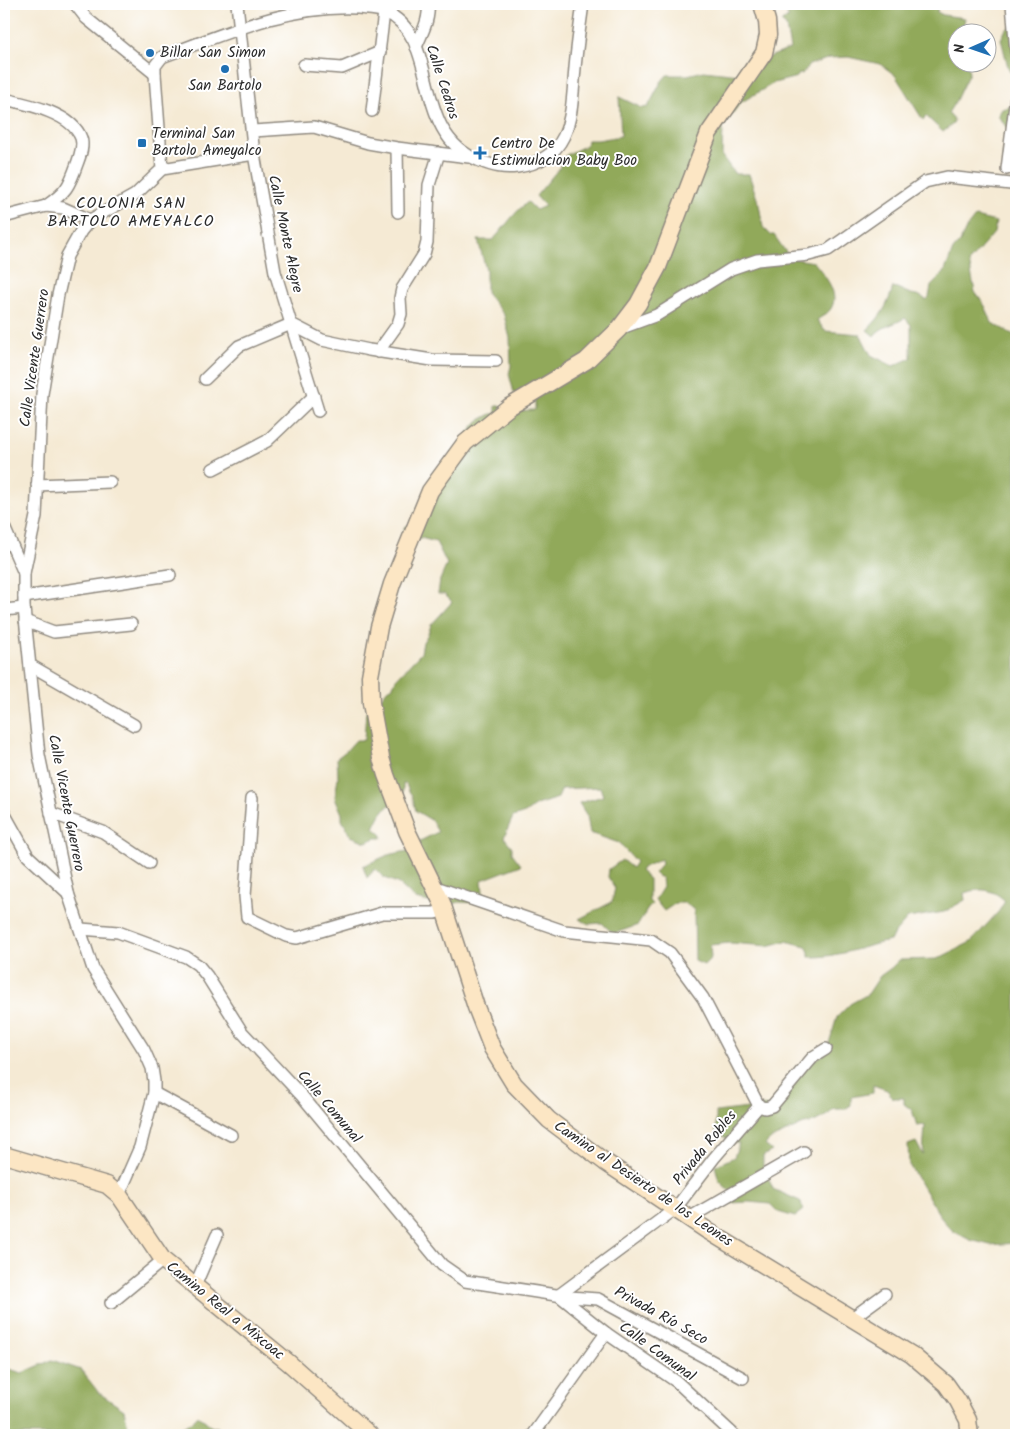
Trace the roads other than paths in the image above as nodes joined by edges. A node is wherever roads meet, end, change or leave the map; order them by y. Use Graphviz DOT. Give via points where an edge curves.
graph roads {
  1 [pos="75,4"];
  2 [pos="236,4"];
  3 [pos="428,4"];
  4 [pos="583,4"];
  5 [pos="762,4"];
  6 [pos="1012,4"];
  7 [pos="384,12"];
  8 [pos="240,28"];
  9 [pos="416,47"];
  10 [pos="380,52"];
  11 [pos="1016,52"];
  12 [pos="304,65"];
  13 [pos="154,74"];
  14 [pos="1016,97"];
  15 [pos="4,99"];
  16 [pos="372,111"];
  17 [pos="252,131"];
  18 [pos="397,148"];
  19 [pos="254,154"];
  20 [pos="439,154"];
  21 [pos="469,157"];
  22 [pos="162,169"];
  23 [pos="1006,169"];
  24 [pos="1016,182"];
  25 [pos="46,206"];
  26 [pos="398,212"];
  27 [pos="4,218"];
  28 [pos="90,220"];
  29 [pos="291,324"];
  30 [pos="620,329"];
  31 [pos="378,352"];
  32 [pos="496,361"];
  33 [pos="205,379"];
  34 [pos="314,396"];
  35 [pos="318,411"];
  36 [pos="213,469"];
  37 [pos="110,482"];
  38 [pos="37,485"];
  39 [pos="4,527"];
  40 [pos="24,573"];
  41 [pos="170,575"];
  42 [pos="24,603"];
  43 [pos="4,610"];
  44 [pos="25,620"];
  45 [pos="131,624"];
  46 [pos="30,665"];
  47 [pos="134,725"];
  48 [pos="252,798"];
  49 [pos="4,813"];
  50 [pos="51,814"];
  51 [pos="149,863"];
  52 [pos="433,886"];
  53 [pos="68,893"];
  54 [pos="444,909"];
  55 [pos="80,929"];
  56 [pos="826,1048"];
  57 [pos="154,1092"];
  58 [pos="762,1107"];
  59 [pos="231,1135"];
  60 [pos="804,1152"];
  61 [pos="4,1155"];
  62 [pos="119,1195"];
  63 [pos="675,1209"];
  64 [pos="689,1218"];
  65 [pos="217,1235"];
  66 [pos="163,1260"];
  67 [pos="195,1286"];
  68 [pos="885,1294"];
  69 [pos="559,1296"];
  70 [pos="111,1303"];
  71 [pos="852,1318"];
  72 [pos="606,1333"];
  73 [pos="743,1378"];
  74 [pos="370,1435"];
  75 [pos="533,1435"];
  76 [pos="734,1435"];
  77 [pos="970,1435"];
  1 -- 13 [label="street" via="86,18"];
  2 -- 8 [label="street, Calle Monte Alegre"];
  3 -- 9 [label="street" via="424,31"];
  4 -- 21 [label="street, Calle Cedros" via="572,106 568,129 561,143 527,166 495,167"];
  5 -- 30 [label="main road, Camino al Desierto de los Leones" via="768,35 764,53 709,133 658,267"];
  6 -- 11 [label="street"];
  7 -- 8 [label="street" via="335,7 286,15"];
  7 -- 9 [label="street, Calle Cedros" via="402,25"];
  7 -- 10 [label="street"];
  8 -- 13 [label="street" via="162,57 155,66"];
  8 -- 17 [label="street, Calle Monte Alegre"];
  9 -- 21 [label="street, Calle Cedros" via="438,122 454,145"];
  10 -- 12 [label="street" via="342,68"];
  10 -- 16 [label="street"];
  13 -- 22 [label="street"];
  14 -- 23 [label="street"];
  15 -- 25 [label="street" via="50,112 74,126 82,139 82,152 72,177 62,194"];
  17 -- 18 [label="street" via="314,127"];
  17 -- 19 [label="street, Calle Monte Alegre"];
  18 -- 20 [label="street"];
  18 -- 26 [label="street"];
  19 -- 22 [label="street"];
  19 -- 29 [label="street, Calle Monte Alegre" via="275,272"];
  20 -- 21 [label="street"];
  20 -- 31 [label="street" via="429,185 424,254 402,290 398,324"];
  22 -- 28 [label="street" via="135,196"];
  24 -- 30 [label="street" via="947,177 925,182 828,250 757,260 731,268 657,315"];
  25 -- 27 [label="street"];
  25 -- 28 [label="street" via="63,208"];
  28 -- 38 [label="street, Calle Vicente Guerrero" via="67,256 58,295 42,394"];
  29 -- 31 [label="street" via="322,340"];
  29 -- 33 [label="street" via="239,346"];
  29 -- 34 [label="street, Calle Monte Alegre"];
  30 -- 52 [label="main road, Camino al Desierto de los Leones" via="586,361 509,407 465,443 430,491 392,584 374,650 370,676 371,703 386,775"];
  31 -- 32 [label="street" via="432,360"];
  34 -- 35 [label="street, Calle Monte Alegre"];
  34 -- 36 [label="street" via="267,441"];
  37 -- 38 [label="street"];
  38 -- 40 [label="street, Calle Vicente Guerrero" via="36,516"];
  39 -- 40 [label="street"];
  40 -- 42 [label="street, Calle Vicente Guerrero"];
  41 -- 42 [label="street"];
  42 -- 43 [label="street"];
  42 -- 44 [label="street, Calle Vicente Guerrero"];
  44 -- 45 [label="street" via="54,632"];
  44 -- 46 [label="street, Calle Vicente Guerrero"];
  46 -- 47 [label="street"];
  46 -- 50 [label="street, Calle Vicente Guerrero" via="38,755"];
  48 -- 54 [label="street" via="246,917 297,938 382,913 435,913"];
  49 -- 53 [label="street" via="28,856"];
  50 -- 51 [label="street" via="103,832"];
  50 -- 53 [label="street, Calle Vicente Guerrero"];
  52 -- 54 [label="main road, Camino al Desierto de los Leones"];
  52 -- 58 [label="street" via="564,931 650,940 670,953 704,998"];
  53 -- 55 [label="street, Calle Vicente Guerrero"];
  54 -- 63 [label="main road, Camino al Desierto de los Leones" via="492,1048 514,1084 549,1120"];
  55 -- 57 [label="street, Calle Vicente Guerrero" via="93,969 144,1050 152,1068"];
  55 -- 69 [label="street, Calle Comunal" via="118,932 186,956 198,965 242,1032 302,1096 442,1265 465,1281"];
  56 -- 58 [label="street, Privada Robles" via="813,1057 772,1106"];
  57 -- 59 [label="street"];
  57 -- 62 [label="street, Calle Vicente Guerrero" via="140,1147"];
  58 -- 63 [label="street, Privada Robles" via="714,1158"];
  60 -- 64 [label="street"];
  61 -- 62 [label="main road, Camino Real a Mixcoac" via="107,1186"];
  62 -- 66 [label="main road, Camino Real a Mixcoac"];
  63 -- 64 [label="main road, Camino al Desierto de los Leones"];
  63 -- 69 [label="street"];
  64 -- 71 [label="main road, Camino al Desierto de los Leones"];
  65 -- 67 [label="street"];
  66 -- 67 [label="main road, Camino Real a Mixcoac"];
  66 -- 70 [label="street"];
  67 -- 74 [label="main road, Camino Real a Mixcoac"];
  68 -- 71 [label="street"];
  69 -- 72 [label="street, Calle Comunal"];
  69 -- 73 [label="street, Privada Río Seco" via="598,1299"];
  71 -- 77 [label="main road, Camino al Desierto de los Leones" via="912,1354 946,1384 968,1420"];
  72 -- 75 [label="street"];
  72 -- 76 [label="street, Calle Comunal" via="677,1382"];
}
